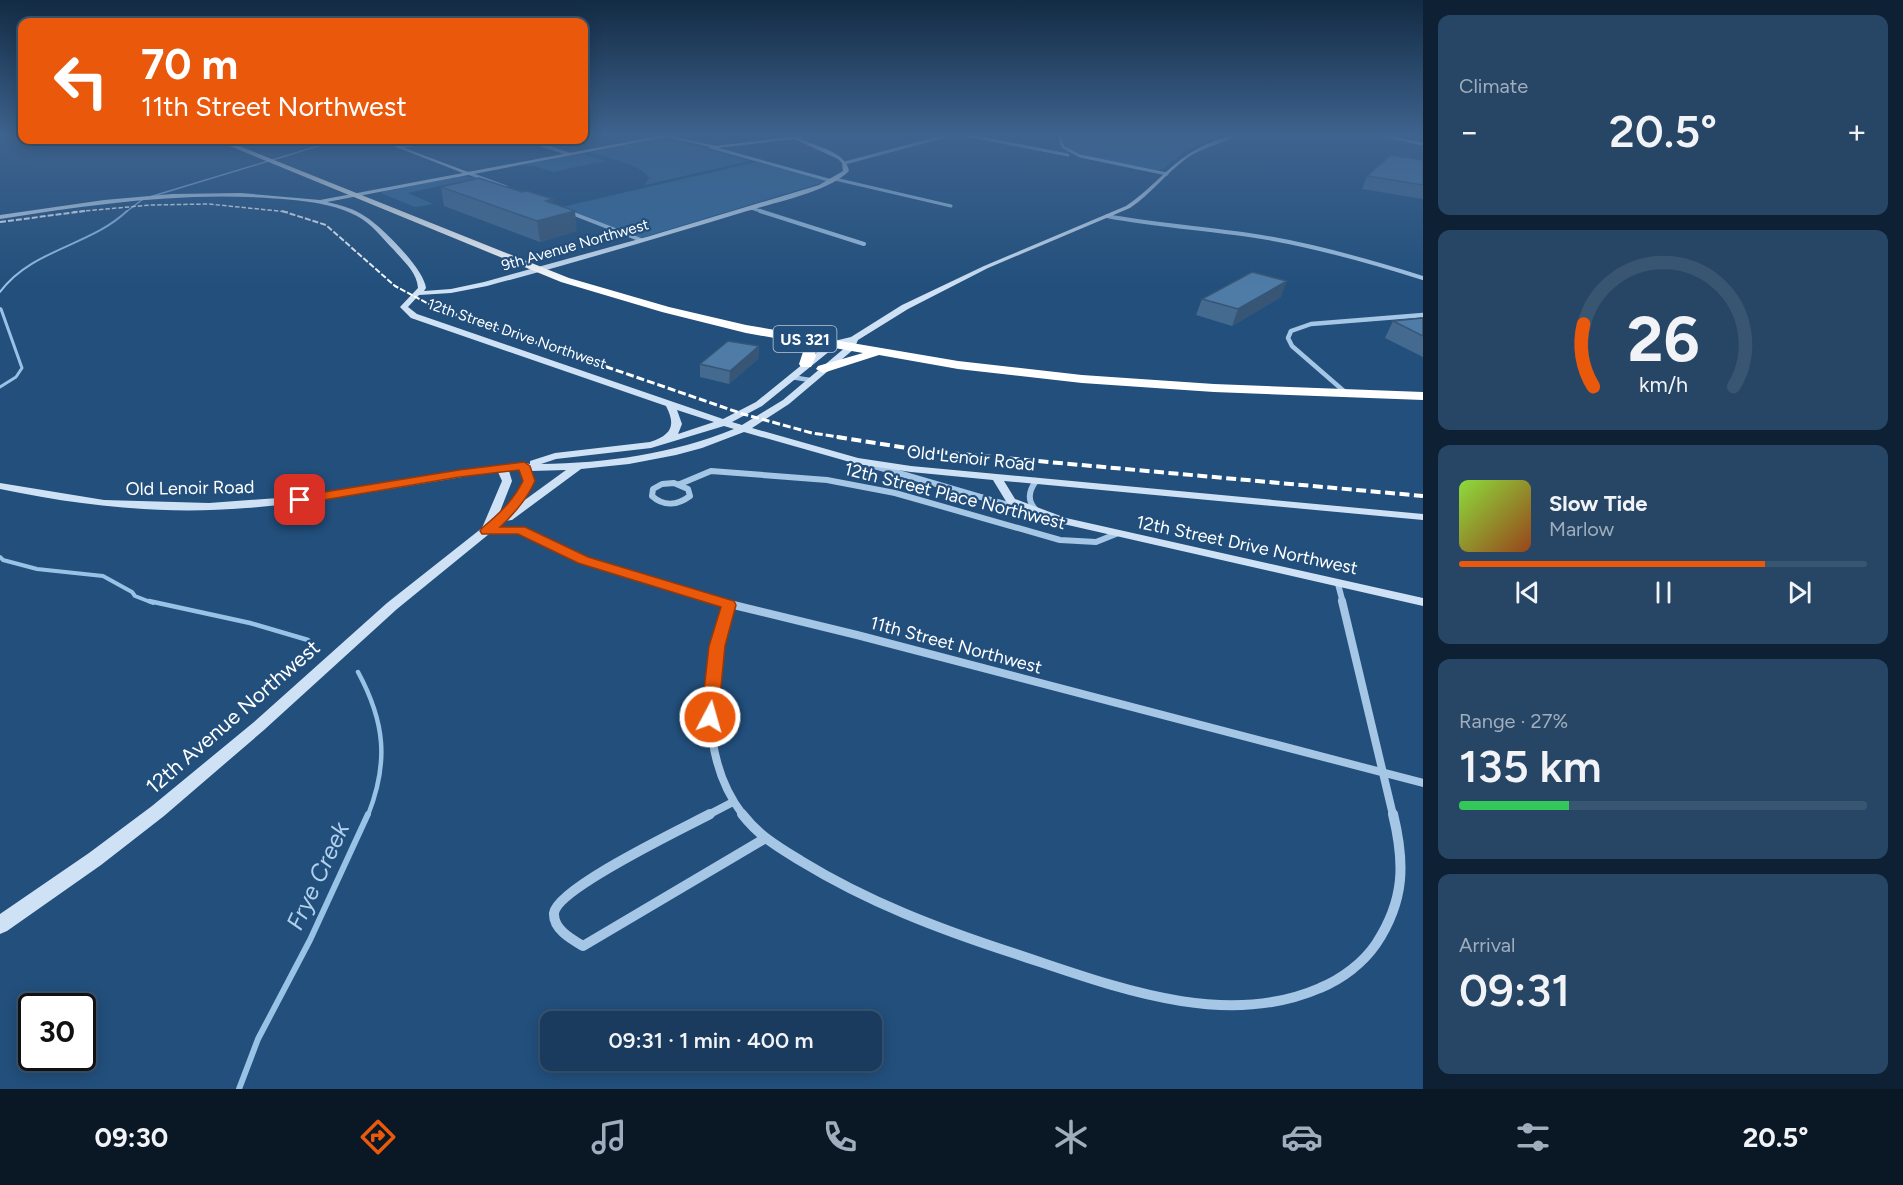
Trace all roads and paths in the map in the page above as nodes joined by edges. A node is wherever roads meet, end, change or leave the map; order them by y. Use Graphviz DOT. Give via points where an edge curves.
graph roads {
  1 [pos="330,186"];
  2 [pos="352,186"];
  3 [pos="400,186"];
  4 [pos="504,186"];
  5 [pos="816,186"];
  6 [pos="859,186"];
  7 [pos="1155,186"];
  8 [pos="513,189"];
  9 [pos="367,192"];
  10 [pos="352,195"];
  11 [pos="316,202"];
  12 [pos="951,206"];
  13 [pos="751,208"];
  14 [pos="568,212"];
  15 [pos="0,216"];
  16 [pos="1107,216"];
  17 [pos="641,240"];
  18 [pos="864,244"];
  19 [pos="553,265"];
  20 [pos="537,269"];
  21 [pos="1423,278"];
  22 [pos="417,293"];
  23 [pos="1423,315"];
  24 [pos="758,331"];
  25 [pos="852,343"];
  26 [pos="833,344"];
  27 [pos="892,354"];
  28 [pos="806,364"];
  29 [pos="822,369"];
  30 [pos="790,377"];
  31 [pos="810,380"];
  32 [pos="1332,382"];
  33 [pos="1423,384"];
  34 [pos="1346,394"];
  35 [pos="1423,396"];
  36 [pos="670,406"];
  37 [pos="723,423"];
  38 [pos="743,429"];
  39 [pos="651,445"];
  40 [pos="857,461"];
  41 [pos="579,465"];
  42 [pos="524,466"];
  43 [pos="502,468"];
  44 [pos="997,478"];
  45 [pos="1036,482"];
  46 [pos="680,484"];
  47 [pos="0,486"];
  48 [pos="1049,516"];
  49 [pos="1423,517"];
  50 [pos="487,531"];
  51 [pos="1116,534"];
  52 [pos="1338,584"];
  53 [pos="1423,602"];
  54 [pos="729,605"];
  55 [pos="1382,772"];
  56 [pos="1423,783"];
  57 [pos="733,802"];
  58 [pos="764,839"];
  59 [pos="0,925"];
  1 -- 10 [label="highway, US 321"];
  2 -- 9 [label="highway, US 321"];
  3 -- 9 [label="street"];
  4 -- 8 [label="street"];
  5 -- 13 [label="street, 9th Avenue Northwest"];
  6 -- 12 [label="street"];
  7 -- 16 [label="street"];
  9 -- 10 [label="street"];
  9 -- 19 [label="highway, US 321"];
  10 -- 11 [label="street"];
  10 -- 20 [label="highway, US 321"];
  11 -- 15 [label="street, 12th Street Drive Northwest" via="229,193 162,194"];
  11 -- 22 [label="street, 12th Street Drive Northwest" via="368,220 419,276 422,285"];
  13 -- 17 [label="street, 9th Avenue Northwest"];
  13 -- 18 [label="street"];
  14 -- 17 [label="street"];
  16 -- 21 [label="street" via="1143,224 1250,235"];
  16 -- 25 [label="street" via="972,273 905,308"];
  17 -- 19 [label="street, 9th Avenue Northwest"];
  19 -- 20 [label="street, 9th Avenue Northwest"];
  19 -- 25 [label="highway, US 321" via="681,304"];
  20 -- 22 [label="street, 9th Avenue Northwest" via="470,288"];
  20 -- 24 [label="highway, US 321" via="666,310"];
  22 -- 36 [label="street, 12th Street Drive Northwest" via="404,307 420,319"];
  23 -- 32 [label="street" via="1295,328 1288,336 1292,346"];
  24 -- 26 [label="highway, US 321"];
  24 -- 28 [label="highway" via="803,345 810,356"];
  25 -- 26 [label="highway, US 321"];
  25 -- 27 [label="highway, US 321"];
  25 -- 29 [label="street"];
  25 -- 32 [label="highway, US 321" via="1083,368"];
  26 -- 28 [label="street, Old Lenoir Road"];
  27 -- 29 [label="highway" via="853,358"];
  27 -- 34 [label="highway, US 321" via="1082,379"];
  28 -- 30 [label="street, Old Lenoir Road"];
  29 -- 31 [label="street"];
  30 -- 31 [label="street"];
  30 -- 37 [label="street, Old Lenoir Road" via="759,404"];
  31 -- 38 [label="street" via="785,404"];
  32 -- 33 [label="highway, US 321"];
  32 -- 34 [label="street"];
  34 -- 35 [label="highway, US 321"];
  36 -- 37 [label="street, 12th Street Drive Northwest"];
  36 -- 39 [label="street" via="677,418 676,429 671,436"];
  37 -- 38 [label="street, 12th Street Drive Northwest"];
  37 -- 39 [label="street, Old Lenoir Road"];
  38 -- 40 [label="street, Old Lenoir Road"];
  38 -- 41 [label="street, Old Lenoir Road" via="667,454"];
  39 -- 42 [label="street, Old Lenoir Road" via="555,456"];
  40 -- 44 [label="street, Old Lenoir Road"];
  40 -- 48 [label="street" via="1002,506"];
  41 -- 42 [label="street, Old Lenoir Road"];
  41 -- 50 [label="street, 12th Avenue Northwest"];
  42 -- 43 [label="street, Old Lenoir Road"];
  42 -- 50 [label="street, 12th Avenue Northwest" via="529,481 522,495"];
  43 -- 47 [label="street, Old Lenoir Road" via="310,499 211,507 106,505"];
  43 -- 50 [label="street" via="507,481"];
  44 -- 45 [label="street, Old Lenoir Road"];
  44 -- 48 [label="street, 12th Street Drive Northwest" via="1011,501"];
  45 -- 48 [label="street" via="1029,491 1030,502 1034,509"];
  45 -- 49 [label="street, Old Lenoir Road"];
  46 -- 46 [label="street, 12th Street Place Northwest" via="662,484 653,489 652,496 664,504 682,502 690,492"];
  46 -- 51 [label="street, 12th Street Place Northwest" via="711,471 827,480 895,493 1060,540 1096,542"];
  48 -- 51 [label="street, 12th Street Drive Northwest"];
  50 -- 54 [label="street, 11th Street Northwest" via="520,530 583,560"];
  50 -- 59 [label="street, 12th Avenue Northwest" via="384,613 158,811"];
  51 -- 52 [label="street, 12th Street Drive Northwest"];
  52 -- 53 [label="street, 12th Street Drive Northwest"];
  52 -- 55 [label="street"];
  54 -- 55 [label="street, 11th Street Northwest"];
  54 -- 57 [label="street" via="717,646 710,717 713,754"];
  55 -- 56 [label="street, 11th Street Northwest"];
  55 -- 58 [label="street" via="1396,826 1401,866 1398,899 1384,931 1357,968 1326,988 1292,999 1221,1005 1141,993 931,927 860,896"];
  57 -- 58 [label="street"];
  57 -- 58 [label="street" via="585,882 557,903 554,916 558,929 583,946"];
}
